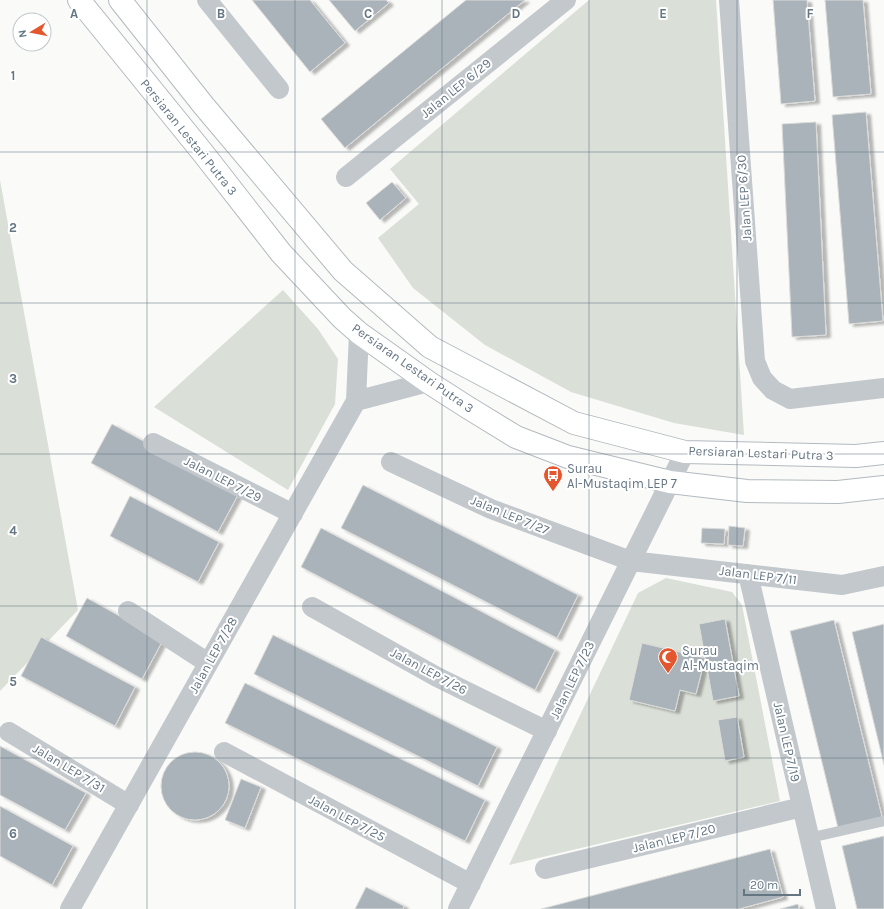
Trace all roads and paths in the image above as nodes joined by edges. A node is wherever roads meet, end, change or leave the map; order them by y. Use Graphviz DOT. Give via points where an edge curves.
graph roads {
  1 [pos="79,0"];
  2 [pos="120,0"];
  3 [pos="207,0"];
  4 [pos="566,0"];
  5 [pos="729,0"];
  6 [pos="279,89"];
  7 [pos="346,177"];
  8 [pos="359,332"];
  9 [pos="428,382"];
  10 [pos="884,388"];
  11 [pos="356,401"];
  12 [pos="153,443"];
  13 [pos="685,452"];
  14 [pos="884,453"];
  15 [pos="391,462"];
  16 [pos="670,482"];
  17 [pos="884,487"];
  18 [pos="293,514"];
  19 [pos="631,561"];
  20 [pos="748,574"];
  21 [pos="884,576"];
  22 [pos="312,607"];
  23 [pos="128,611"];
  24 [pos="208,664"];
  25 [pos="547,731"];
  26 [pos="9,732"];
  27 [pos="224,752"];
  28 [pos="129,805"];
  29 [pos="802,807"];
  30 [pos="884,821"];
  31 [pos="809,838"];
  32 [pos="545,869"];
  33 [pos="471,884"];
  34 [pos="70,909"];
  35 [pos="458,909"];
  36 [pos="826,909"];
  1 -- 8 [label="street, Persiaran Lestari Putra 3" via="281,253 342,318"];
  2 -- 13 [label="street, Persiaran Lestari Putra 3" via="204,106 343,271 430,347 574,423"];
  3 -- 6 [label="street"];
  4 -- 7 [label="street, Jalan LEP 6/29"];
  5 -- 10 [label="street, Jalan LEP 6/30" via="755,361 762,378 773,390 790,399"];
  8 -- 9 [label="street, Persiaran Lestari Putra 3"];
  8 -- 11 [label="street"];
  9 -- 11 [label="street"];
  9 -- 16 [label="street, Persiaran Lestari Putra 3" via="516,437 568,457"];
  11 -- 18 [label="street, Jalan LEP 7/28"];
  12 -- 18 [label="street, Jalan LEP 7/29"];
  13 -- 14 [label="street, Persiaran Lestari Putra 3" via="856,456"];
  13 -- 16 [label="street, Jalan LEP 7/23"];
  15 -- 19 [label="street, Jalan LEP 7/27" via="491,509"];
  16 -- 17 [label="street, Persiaran Lestari Putra 3" via="747,491 838,492"];
  16 -- 19 [label="street, Jalan LEP 7/23"];
  18 -- 24 [label="street, Jalan LEP 7/28"];
  19 -- 20 [label="street, Jalan LEP 7/11"];
  19 -- 25 [label="street, Jalan LEP 7/23"];
  20 -- 21 [label="street, Jalan LEP 7/11" via="842,585"];
  20 -- 29 [label="street, Jalan LEP 7/19"];
  22 -- 25 [label="street, Jalan LEP 7/26" via="437,677"];
  23 -- 24 [label="street"];
  24 -- 28 [label="street, Jalan LEP 7/28"];
  25 -- 33 [label="street, Jalan LEP 7/23"];
  26 -- 28 [label="street, Jalan LEP 7/31"];
  27 -- 33 [label="street, Jalan LEP 7/25"];
  28 -- 34 [label="street, Jalan LEP 7/28"];
  29 -- 31 [label="street, Jalan LEP 7/19"];
  29 -- 32 [label="street, Jalan LEP 7/20"];
  30 -- 31 [label="lane"];
  31 -- 36 [label="street, Jalan LEP 7/19"];
  33 -- 35 [label="street, Jalan LEP 7/23"];
}
